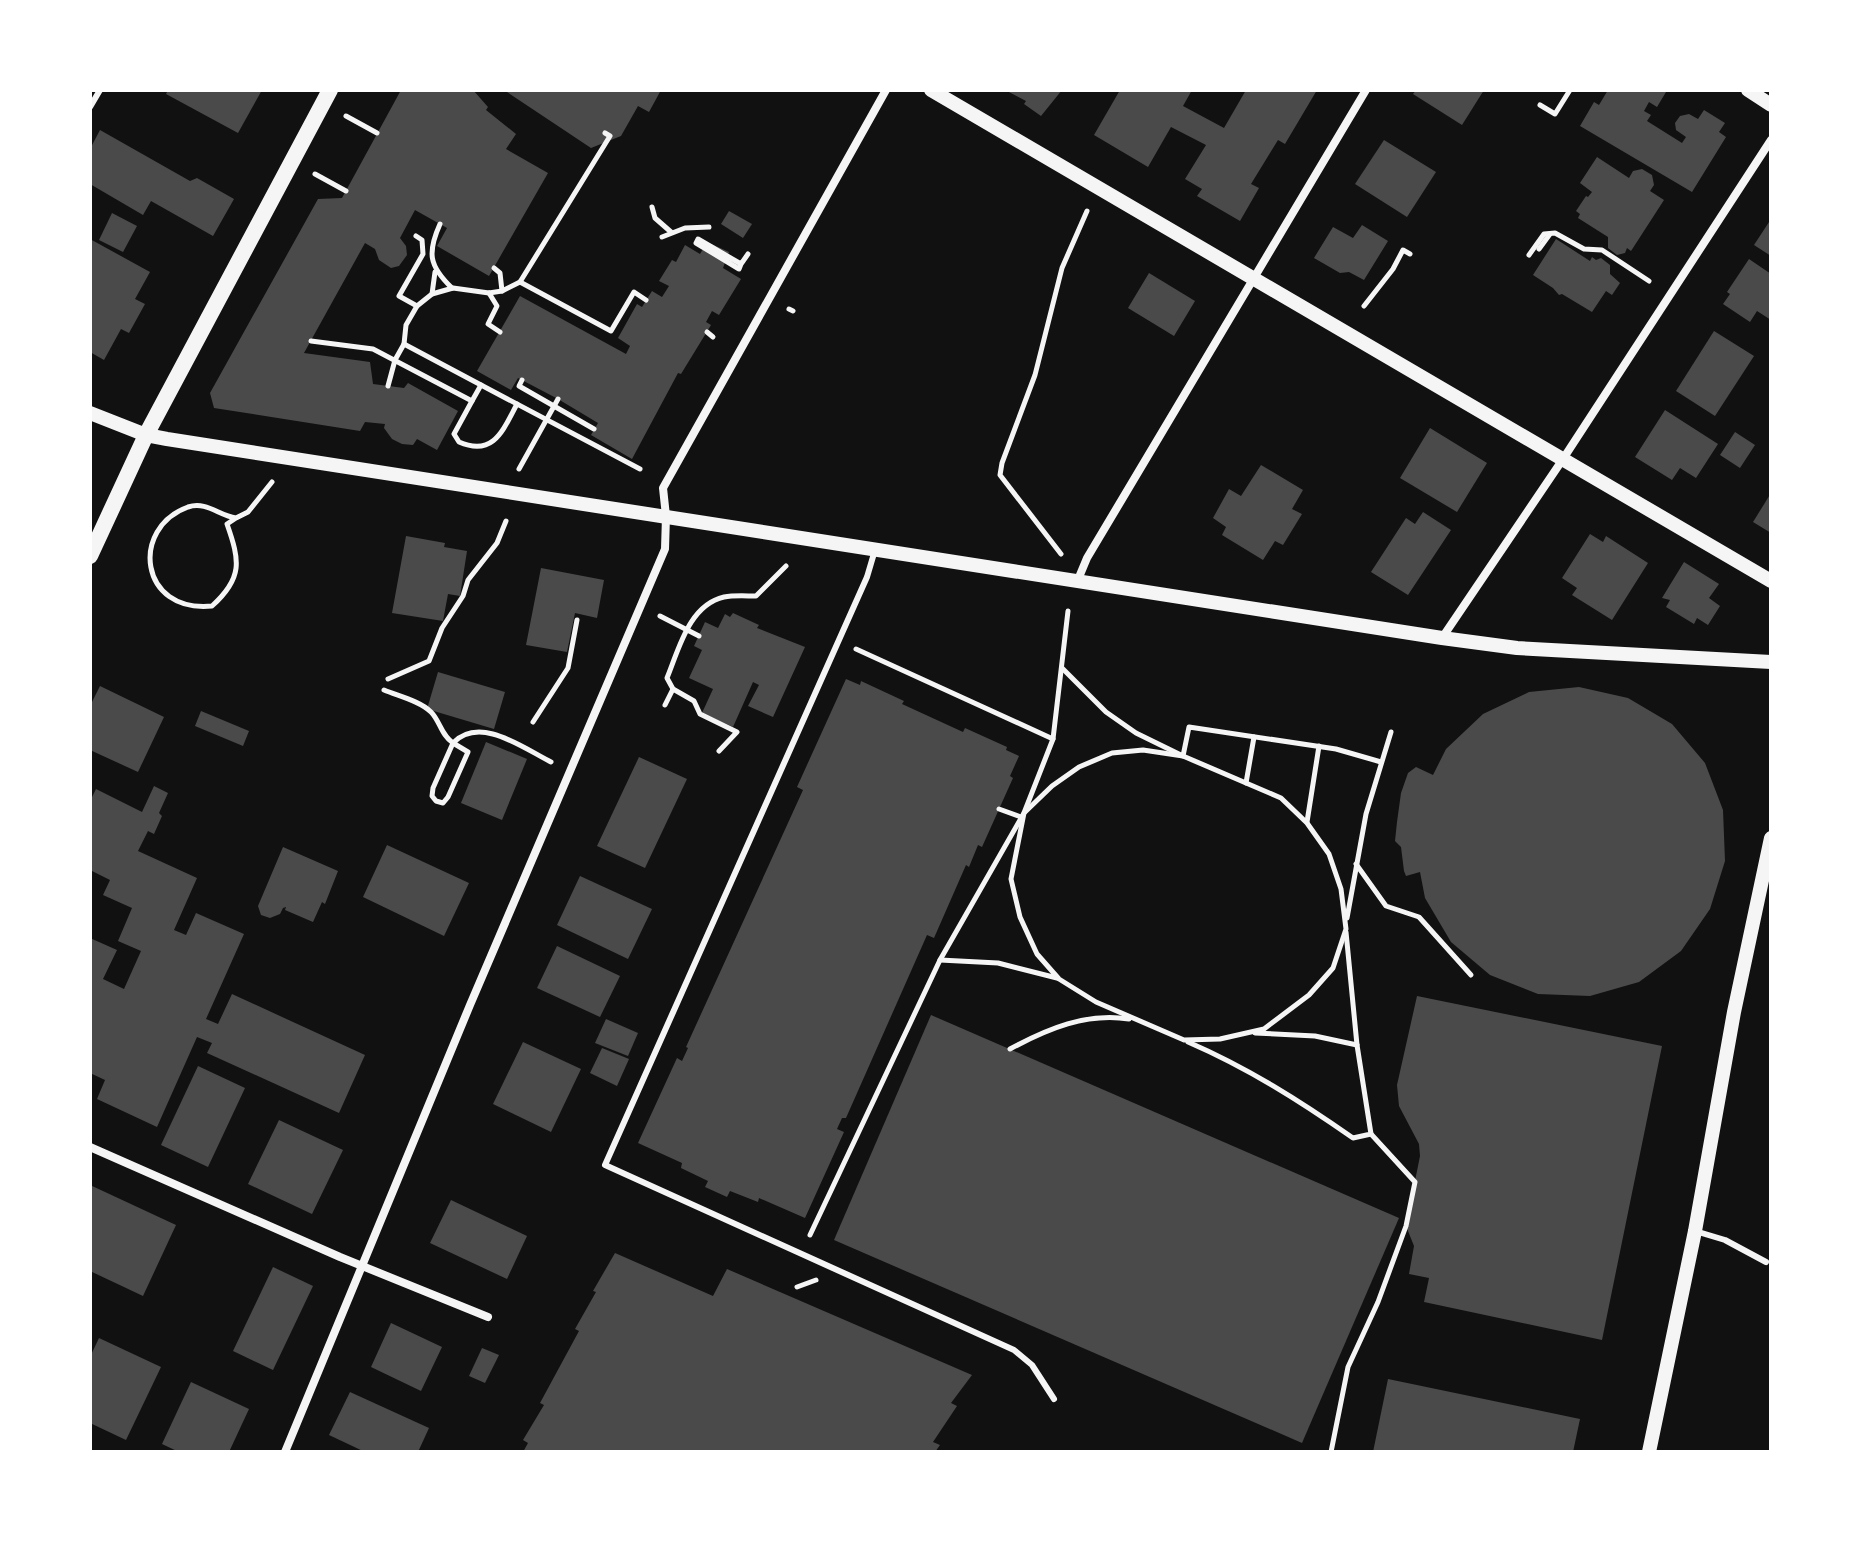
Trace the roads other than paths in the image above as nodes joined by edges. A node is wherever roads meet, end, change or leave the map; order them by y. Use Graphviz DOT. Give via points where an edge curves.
graph roads {
  1 [pos="100,90"];
  2 [pos="330,90"];
  3 [pos="886,90"];
  4 [pos="931,90"];
  5 [pos="1366,90"];
  6 [pos="1748,90"];
  7 [pos="1771,105"];
  8 [pos="90,107"];
  9 [pos="1771,140"];
  10 [pos="1253,280"];
  11 [pos="90,413"];
  12 [pos="146,435"];
  13 [pos="1563,459"];
  14 [pos="666,516"];
  15 [pos="875,549"];
  16 [pos="90,556"];
  17 [pos="1771,581"];
  18 [pos="1076,583"];
  19 [pos="1442,638"];
  20 [pos="1771,662"];
  21 [pos="1771,838"];
  22 [pos="90,1147"];
  23 [pos="1695,1231"];
  24 [pos="1766,1262"];
  25 [pos="361,1266"];
  26 [pos="488,1317"];
  27 [pos="1054,1399"];
  28 [pos="285,1452"];
  29 [pos="1649,1452"];
  1 -- 8 [label="lane"];
  2 -- 12 [label="main road"];
  3 -- 14 [label="street" via="663,488"];
  4 -- 10 [label="street"];
  5 -- 10 [label="street"];
  6 -- 7 [label="street"];
  9 -- 13 [label="street"];
  10 -- 13 [label="street"];
  10 -- 18 [label="street"];
  11 -- 12 [label="street"];
  12 -- 14 [label="street"];
  12 -- 16 [label="main road"];
  13 -- 17 [label="street"];
  13 -- 19 [label="street"];
  14 -- 15 [label="street"];
  14 -- 25 [label="street" via="665,549"];
  15 -- 18 [label="street"];
  15 -- 27 [label="lane" via="605,1165 1014,1350 1032,1365"];
  18 -- 19 [label="street"];
  19 -- 20 [label="street" via="1517,648"];
  21 -- 23 [label="street"];
  22 -- 25 [label="street"];
  23 -- 24 [label="lane"];
  23 -- 29 [label="street"];
  25 -- 26 [label="street"];
  25 -- 28 [label="street"];
}
